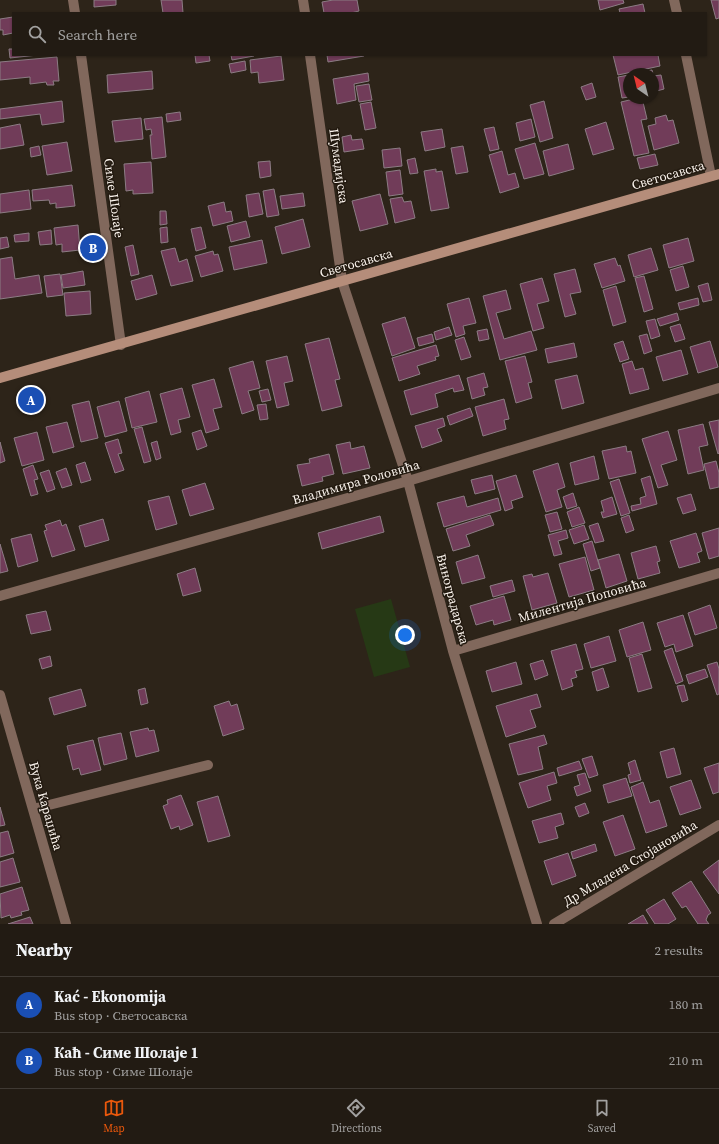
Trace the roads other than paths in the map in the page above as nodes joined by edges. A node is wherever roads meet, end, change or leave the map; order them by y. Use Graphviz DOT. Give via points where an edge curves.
graph roads {
  1 [pos="73,0"];
  2 [pos="303,0"];
  3 [pos="674,0"];
  4 [pos="75,12"];
  5 [pos="305,12"];
  6 [pos="677,12"];
  7 [pos="81,56"];
  8 [pos="310,56"];
  9 [pos="686,56"];
  10 [pos="715,175"];
  11 [pos="342,281"];
  12 [pos="121,345"];
  13 [pos="0,378"];
  14 [pos="719,388"];
  15 [pos="408,481"];
  16 [pos="719,573"];
  17 [pos="0,596"];
  18 [pos="453,651"];
  19 [pos="0,695"];
  20 [pos="208,765"];
  21 [pos="33,809"];
  22 [pos="719,825"];
  23 [pos="66,924"];
  24 [pos="537,924"];
  25 [pos="554,924"];
  1 -- 4 [label="street"];
  2 -- 5 [label="street"];
  3 -- 6 [label="street"];
  7 -- 12 [label="street, Симе Шолаје"];
  8 -- 11 [label="street, Шумадијска"];
  9 -- 10 [label="street"];
  10 -- 11 [label="main road, Светосавска"];
  11 -- 12 [label="main road, Светосавска"];
  11 -- 15 [label="street, Виноградарска"];
  12 -- 13 [label="main road, Светосавска"];
  14 -- 15 [label="street, Владимира Роловића"];
  15 -- 17 [label="street, Владимира Роловића"];
  15 -- 18 [label="street, Виноградарска"];
  16 -- 18 [label="street, Милентија Поповића"];
  18 -- 24 [label="street, Виноградарска"];
  19 -- 21 [label="street, Вука Караџића"];
  20 -- 21 [label="street"];
  21 -- 23 [label="street, Вука Караџића"];
  22 -- 25 [label="street, Др Младена Стојановића"];
}
